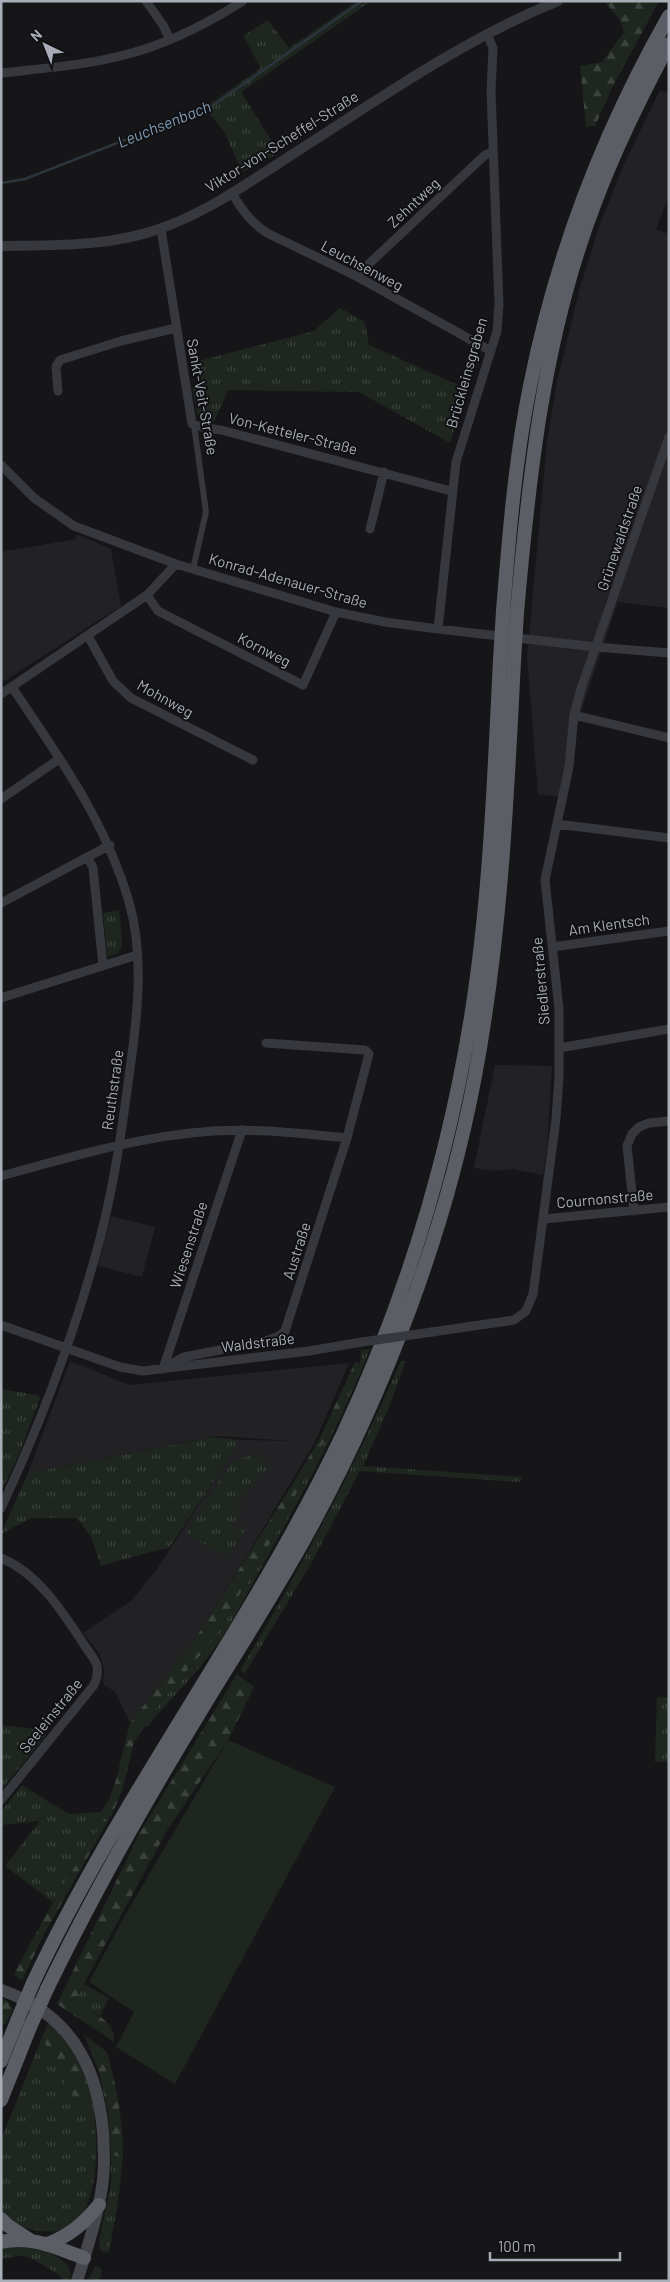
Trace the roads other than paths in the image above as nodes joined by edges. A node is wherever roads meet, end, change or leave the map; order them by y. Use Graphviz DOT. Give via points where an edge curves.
graph roads {
  1 [pos="146,1"];
  2 [pos="243,1"];
  3 [pos="558,1"];
  4 [pos="544,4"];
  5 [pos="669,16"];
  6 [pos="487,34"];
  7 [pos="170,40"];
  8 [pos="669,44"];
  9 [pos="1,73"];
  10 [pos="493,152"];
  11 [pos="232,193"];
  12 [pos="161,228"];
  13 [pos="1,246"];
  14 [pos="356,276"];
  15 [pos="176,328"];
  16 [pos="491,351"];
  17 [pos="58,391"];
  18 [pos="194,425"];
  19 [pos="669,437"];
  20 [pos="1,465"];
  21 [pos="384,472"];
  22 [pos="451,490"];
  23 [pos="370,529"];
  24 [pos="176,564"];
  25 [pos="192,569"];
  26 [pos="147,595"];
  27 [pos="336,612"];
  28 [pos="510,612"];
  29 [pos="438,629"];
  30 [pos="88,636"];
  31 [pos="596,647"];
  32 [pos="669,654"];
  33 [pos="507,660"];
  34 [pos="12,687"];
  35 [pos="1,694"];
  36 [pos="574,715"];
  37 [pos="669,738"];
  38 [pos="59,758"];
  39 [pos="253,760"];
  40 [pos="1,799"];
  41 [pos="557,824"];
  42 [pos="669,838"];
  43 [pos="110,845"];
  44 [pos="88,858"];
  45 [pos="1,903"];
  46 [pos="669,931"];
  47 [pos="552,947"];
  48 [pos="137,955"];
  49 [pos="103,966"];
  50 [pos="1,998"];
  51 [pos="669,1029"];
  52 [pos="266,1044"];
  53 [pos="559,1048"];
  54 [pos="669,1121"];
  55 [pos="242,1130"];
  56 [pos="347,1138"];
  57 [pos="120,1144"];
  58 [pos="1,1176"];
  59 [pos="669,1207"];
  60 [pos="634,1211"];
  61 [pos="543,1219"];
  62 [pos="522,1315"];
  63 [pos="1,1325"];
  64 [pos="66,1349"];
  65 [pos="163,1369"];
  66 [pos="1,1508"];
  67 [pos="1,1558"];
  68 [pos="1,1800"];
  69 [pos="1,1990"];
  70 [pos="1,2061"];
  71 [pos="1,2100"];
  72 [pos="99,2205"];
  73 [pos="1,2219"];
  74 [pos="30,2240"];
  75 [pos="1,2242"];
  76 [pos="47,2244"];
  77 [pos="84,2258"];
  78 [pos="77,2281"];
  1 -- 7 [label="street"];
  2 -- 7 [label="street"];
  3 -- 4 [label="street, Viktor-von-Scheffel-Straße"];
  4 -- 6 [label="street, Viktor-von-Scheffel-Straße"];
  5 -- 28 [label="highway" via="636,76 593,169 553,286 529,387 522,433"];
  6 -- 10 [label="street, Brückleinsgraben" via="493,48"];
  6 -- 11 [label="street, Viktor-von-Scheffel-Straße"];
  7 -- 9 [label="street" via="117,56"];
  8 -- 28 [label="highway" via="622,135 603,180 556,329 534,440"];
  10 -- 14 [label="street, Zehntweg" via="485,155"];
  10 -- 16 [label="street, Brückleinsgraben" via="499,305"];
  11 -- 12 [label="street, Viktor-von-Scheffel-Straße"];
  11 -- 14 [label="street, Leuchsenweg" via="242,211 256,225"];
  12 -- 13 [label="street, Viktor-von-Scheffel-Straße" via="96,244"];
  12 -- 15 [label="street, Sankt-Veit-Straße"];
  14 -- 16 [label="street, Leuchsenweg"];
  15 -- 17 [label="street" via="60,360 56,368"];
  15 -- 18 [label="street, Sankt-Veit-Straße"];
  16 -- 22 [label="street, Brückleinsgraben" via="460,446"];
  18 -- 21 [label="street, Von-Ketteler-Straße"];
  18 -- 25 [label="street, Sankt-Veit-Straße" via="206,512"];
  19 -- 31 [label="street, Grünewaldstraße"];
  20 -- 24 [label="street, Konrad-Adenauer-Straße" via="34,498 74,526"];
  21 -- 22 [label="street, Von-Ketteler-Straße"];
  21 -- 23 [label="street"];
  22 -- 29 [label="street, Brückleinsgraben"];
  24 -- 25 [label="street, Konrad-Adenauer-Straße"];
  24 -- 26 [label="street"];
  25 -- 27 [label="street, Konrad-Adenauer-Straße"];
  26 -- 27 [label="street, Kornweg" via="158,611 303,685"];
  26 -- 30 [label="street"];
  27 -- 29 [label="street, Konrad-Adenauer-Straße"];
  28 -- 33 [label="highway, bridge"];
  29 -- 31 [label="street, Konrad-Adenauer-Straße"];
  30 -- 34 [label="street"];
  30 -- 39 [label="street, Mohnweg" via="113,680 131,698"];
  31 -- 32 [label="street, Konrad-Adenauer-Straße"];
  31 -- 36 [label="street, Siedlerstraße"];
  33 -- 70 [label="highway, bridge" via="470,1025 444,1147 407,1275 342,1434 298,1520 103,1850 50,1947"];
  33 -- 71 [label="highway, bridge" via="501,889 485,1016 459,1144 420,1277 396,1345 312,1527 124,1840 47,1989"];
  34 -- 35 [label="street"];
  34 -- 38 [label="street, Reuthstraße"];
  36 -- 37 [label="street"];
  36 -- 41 [label="street, Siedlerstraße" via="569,767"];
  38 -- 40 [label="street"];
  38 -- 43 [label="street, Reuthstraße"];
  41 -- 42 [label="street"];
  41 -- 47 [label="street, Siedlerstraße" via="545,880"];
  43 -- 44 [label="street"];
  43 -- 48 [label="street, Reuthstraße" via="130,904"];
  44 -- 45 [label="street"];
  44 -- 49 [label="street" via="93,868"];
  46 -- 47 [label="street, Am Klentsch"];
  47 -- 53 [label="street, Siedlerstraße" via="559,1009"];
  48 -- 49 [label="street"];
  48 -- 57 [label="street, Reuthstraße" via="136,1012"];
  49 -- 50 [label="street"];
  51 -- 53 [label="street"];
  52 -- 56 [label="street, Austraße" via="365,1050 369,1054"];
  53 -- 61 [label="street, Siedlerstraße" via="556,1119"];
  54 -- 60 [label="street" via="639,1128 627,1146"];
  55 -- 56 [label="street"];
  55 -- 57 [label="street"];
  55 -- 65 [label="street, Wiesenstraße"];
  56 -- 65 [label="street, Austraße" via="284,1331 266,1341 184,1357"];
  57 -- 58 [label="street"];
  57 -- 64 [label="street, Reuthstraße" via="95,1256"];
  59 -- 60 [label="street, Cournonstraße"];
  60 -- 61 [label="street, Cournonstraße"];
  61 -- 62 [label="street, Siedlerstraße" via="533,1294"];
  62 -- 65 [label="street, Waldstraße, bridge" via="505,1322"];
  63 -- 64 [label="street, Waldstraße"];
  64 -- 65 [label="street, Waldstraße" via="129,1370"];
  64 -- 66 [label="street, Reuthstraße"];
  67 -- 68 [label="street, Seeleinstraße" via="13,1562 42,1588 70,1623 96,1664 98,1674 94,1685"];
  69 -- 72 [label="main road" via="53,2018 70,2035 88,2065 103,2135"];
  72 -- 76 [label="highway" via="69,2234"];
  72 -- 77 [label="main road"];
  73 -- 74 [label="highway"];
  74 -- 75 [label="highway"];
  74 -- 76 [label="highway"];
  76 -- 77 [label="highway"];
  77 -- 78 [label="main road"];
}
